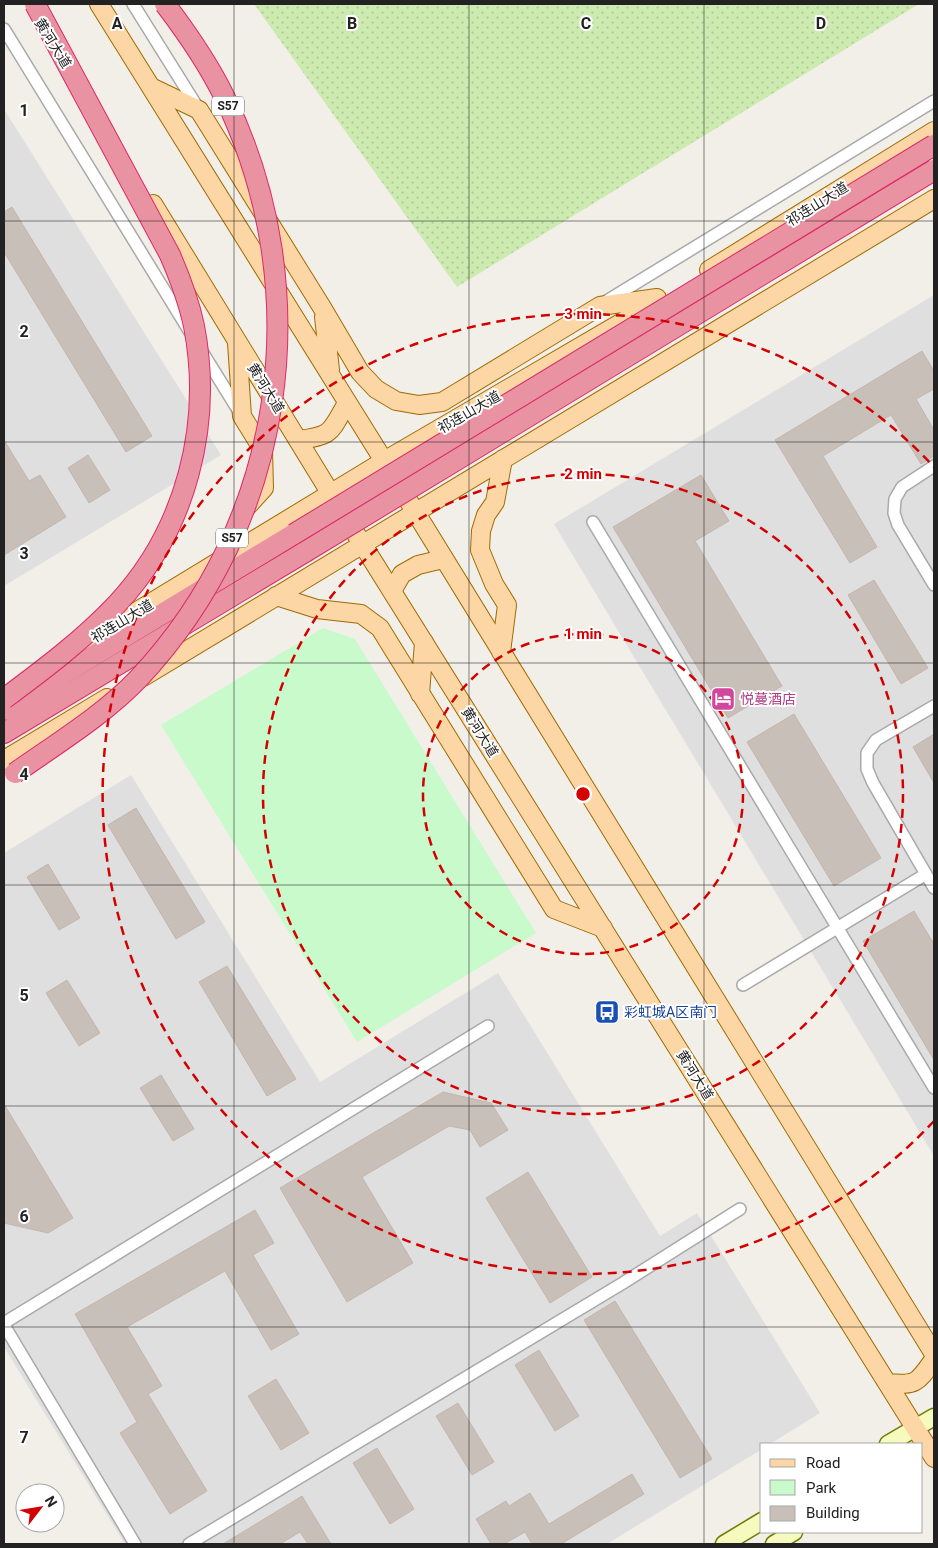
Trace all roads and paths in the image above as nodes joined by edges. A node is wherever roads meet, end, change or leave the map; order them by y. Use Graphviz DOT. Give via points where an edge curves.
graph roads {
  1 [pos="29,4"];
  2 [pos="35,4"];
  3 [pos="99,4"];
  4 [pos="133,4"];
  5 [pos="165,4"];
  6 [pos="4,29"];
  7 [pos="151,87"];
  8 [pos="934,101"];
  9 [pos="199,110"];
  10 [pos="934,131"];
  11 [pos="934,146"];
  12 [pos="934,170"];
  13 [pos="934,199"];
  14 [pos="665,297"];
  15 [pos="600,306"];
  16 [pos="323,309"];
  17 [pos="237,341"];
  18 [pos="331,377"];
  19 [pos="347,403"];
  20 [pos="242,416"];
  21 [pos="298,440"];
  22 [pos="504,459"];
  23 [pos="384,462"];
  24 [pos="934,466"];
  25 [pos="331,494"];
  26 [pos="414,512"];
  27 [pos="236,518"];
  28 [pos="594,522"];
  29 [pos="362,544"];
  30 [pos="443,559"];
  31 [pos="934,585"];
  32 [pos="392,591"];
  33 [pos="276,596"];
  34 [pos="424,642"];
  35 [pos="501,652"];
  36 [pos="4,692"];
  37 [pos="420,694"];
  38 [pos="4,698"];
  39 [pos="934,706"];
  40 [pos="4,710"];
  41 [pos="4,734"];
  42 [pos="4,760"];
  43 [pos="4,779"];
  44 [pos="926,874"];
  45 [pos="934,888"];
  46 [pos="603,928"];
  47 [pos="838,928"];
  48 [pos="743,985"];
  49 [pos="488,1026"];
  50 [pos="934,1088"];
  51 [pos="740,1209"];
  52 [pos="4,1324"];
  53 [pos="934,1354"];
  54 [pos="934,1359"];
  55 [pos="888,1384"];
  56 [pos="934,1417"];
  57 [pos="916,1428"];
  58 [pos="890,1443"];
  59 [pos="930,1453"];
  60 [pos="760,1522"];
  61 [pos="792,1533"];
  62 [pos="135,1544"];
  63 [pos="189,1544"];
  64 [pos="724,1544"];
  65 [pos="774,1544"];
  1 -- 17 [label="main road, 黄河大道"];
  2 -- 38 [label="highway, bridge" via="180,278 194,325 200,400 195,449 182,497 148,564 100,621"];
  3 -- 7 [label="main road"];
  4 -- 9 [label="street"];
  5 -- 43 [label="highway, S57, bridge" via="209,68 224,97 250,157 267,220 278,317 275,382 264,446 234,535 208,586 176,634 118,698"];
  6 -- 20 [label="street"];
  7 -- 9 [label="main road"];
  7 -- 18 [label="main road"];
  8 -- 15 [label="street"];
  9 -- 16 [label="main road"];
  10 -- 14 [label="main road, 祁连山大道"];
  11 -- 40 [label="highway, bridge"];
  12 -- 41 [label="highway, bridge"];
  13 -- 22 [label="main road"];
  14 -- 15 [label="main road"];
  14 -- 23 [label="main road, 祁连山大道"];
  15 -- 16 [label="main road" via="442,402 419,405 396,400 376,389 360,372"];
  16 -- 18 [label="main road"];
  17 -- 20 [label="main road"];
  17 -- 21 [label="main road, 黄河大道"];
  18 -- 19 [label="main road"];
  19 -- 21 [label="main road" via="331,431 320,438"];
  19 -- 23 [label="main road"];
  20 -- 27 [label="main road" via="263,450 264,488"];
  21 -- 25 [label="main road, 黄河大道"];
  22 -- 26 [label="main road"];
  22 -- 35 [label="main road" via="495,502 481,531 480,550 507,605"];
  23 -- 25 [label="main road, 祁连山大道"];
  23 -- 26 [label="main road"];
  24 -- 31 [label="street" via="902,487 895,499 894,513"];
  25 -- 29 [label="main road, 黄河大道"];
  25 -- 36 [label="main road, 祁连山大道"];
  26 -- 29 [label="main road"];
  26 -- 30 [label="main road"];
  28 -- 47 [label="street"];
  29 -- 32 [label="main road, 黄河大道"];
  29 -- 33 [label="main road"];
  30 -- 32 [label="main road" via="418,565 402,574"];
  30 -- 35 [label="main road"];
  32 -- 34 [label="main road, 黄河大道"];
  33 -- 37 [label="main road" via="316,609 361,614 380,628"];
  33 -- 42 [label="main road"];
  34 -- 37 [label="main road"];
  34 -- 46 [label="main road, 黄河大道"];
  35 -- 53 [label="main road"];
  37 -- 46 [label="main road" via="554,909"];
  39 -- 44 [label="street" via="876,740 867,753 866,769"];
  44 -- 45 [label="street"];
  44 -- 47 [label="street"];
  46 -- 55 [label="main road, 黄河大道"];
  47 -- 48 [label="street"];
  47 -- 50 [label="street"];
  49 -- 52 [label="street"];
  51 -- 63 [label="street"];
  52 -- 62 [label="street"];
  54 -- 55 [label="main road" via="920,1379 908,1385"];
  55 -- 57 [label="main road, 黄河大道"];
  56 -- 57 [label="street"];
  57 -- 58 [label="street"];
  57 -- 59 [label="main road, 黄河大道"];
  60 -- 64 [label="street"];
  61 -- 65 [label="street"];
}
